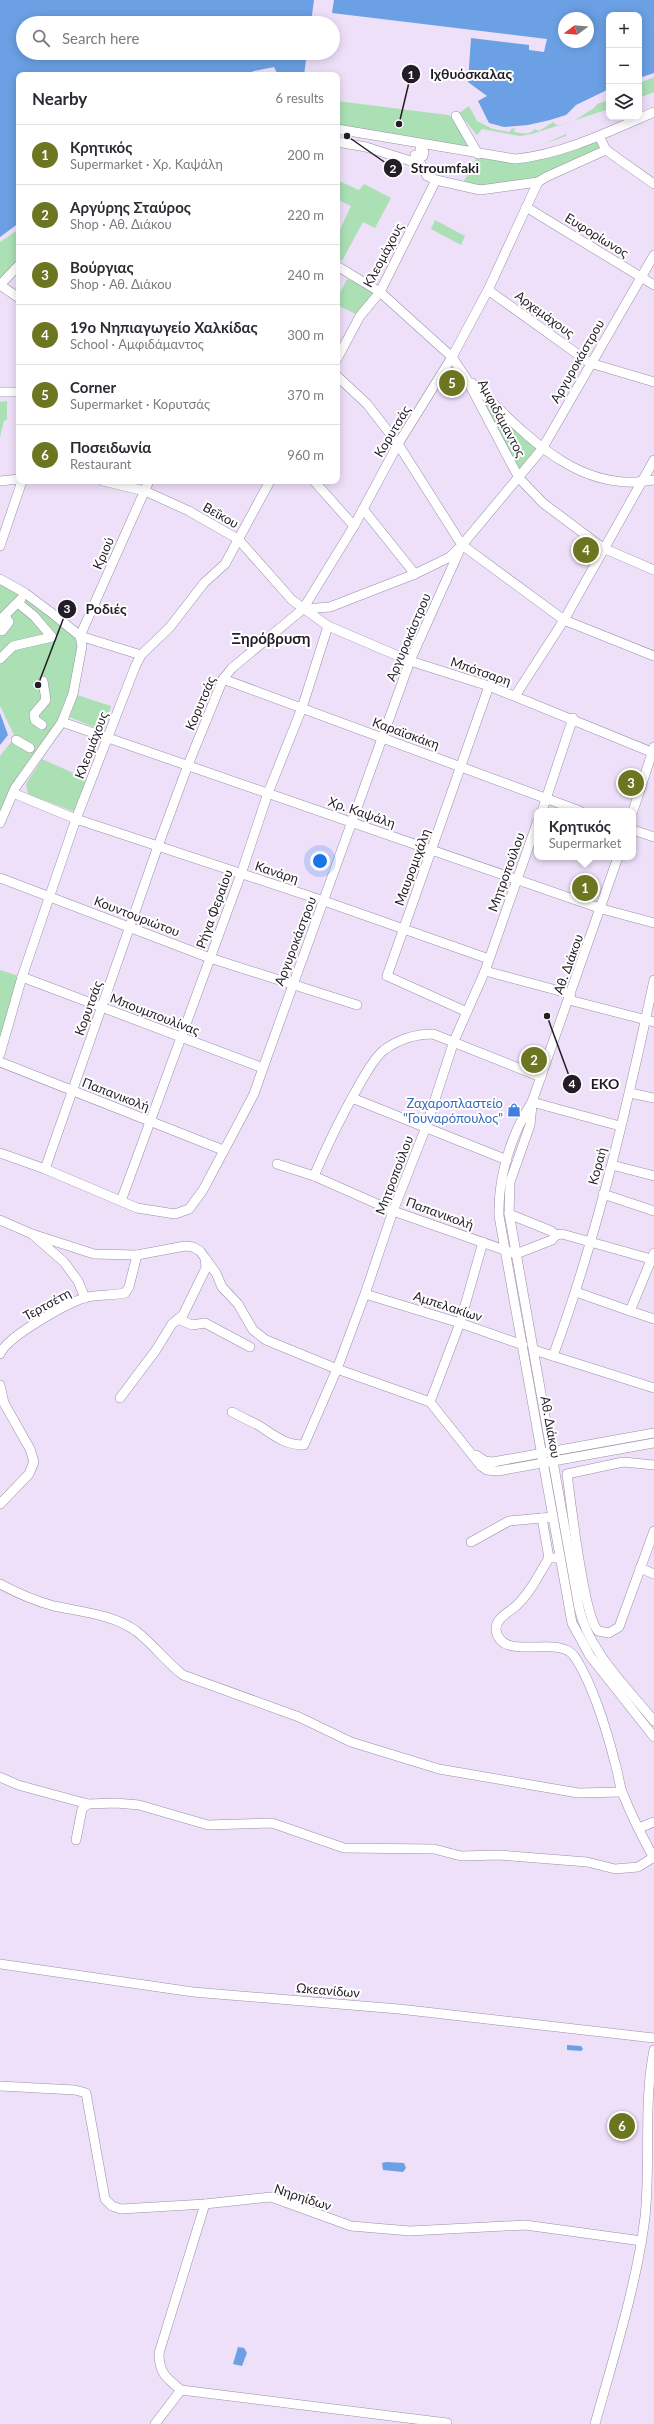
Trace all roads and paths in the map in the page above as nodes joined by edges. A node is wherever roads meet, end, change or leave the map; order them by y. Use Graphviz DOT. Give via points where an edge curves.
graph roads {
  1 [pos="654,112"];
  2 [pos="456,116"];
  3 [pos="340,130"];
  4 [pos="599,136"];
  5 [pos="340,142"];
  6 [pos="421,145"];
  7 [pos="606,150"];
  8 [pos="478,154"];
  9 [pos="421,168"];
  10 [pos="436,180"];
  11 [pos="542,180"];
  12 [pos="654,184"];
  13 [pos="526,207"];
  14 [pos="654,255"];
  15 [pos="16,267"];
  16 [pos="340,268"];
  17 [pos="641,277"];
  18 [pos="654,284"];
  19 [pos="0,285"];
  20 [pos="488,290"];
  21 [pos="380,292"];
  22 [pos="16,296"];
  23 [pos="340,353"];
  24 [pos="452,357"];
  25 [pos="590,364"];
  26 [pos="466,378"];
  27 [pos="340,379"];
  28 [pos="654,382"];
  29 [pos="0,392"];
  30 [pos="16,392"];
  31 [pos="398,444"];
  32 [pos="542,449"];
  33 [pos="654,460"];
  34 [pos="519,478"];
  35 [pos="16,479"];
  36 [pos="654,480"];
  37 [pos="0,481"];
  38 [pos="642,482"];
  39 [pos="21,484"];
  40 [pos="116,484"];
  41 [pos="148,484"];
  42 [pos="268,484"];
  43 [pos="317,484"];
  44 [pos="145,491"];
  45 [pos="363,508"];
  46 [pos="354,526"];
  47 [pos="238,539"];
  48 [pos="462,545"];
  49 [pos="0,546"];
  50 [pos="602,548"];
  51 [pos="654,570"];
  52 [pos="416,574"];
  53 [pos="0,580"];
  54 [pos="25,593"];
  55 [pos="18,603"];
  56 [pos="303,609"];
  57 [pos="2,618"];
  58 [pos="564,620"];
  59 [pos="328,626"];
  60 [pos="0,628"];
  61 [pos="80,636"];
  62 [pos="141,656"];
  63 [pos="654,656"];
  64 [pos="0,659"];
  65 [pos="410,661"];
  66 [pos="223,679"];
  67 [pos="43,681"];
  68 [pos="489,686"];
  69 [pos="515,696"];
  70 [pos="302,708"];
  71 [pos="573,718"];
  72 [pos="62,722"];
  73 [pos="54,733"];
  74 [pos="108,738"];
  75 [pos="384,739"];
  76 [pos="16,740"];
  77 [pos="30,748"];
  78 [pos="653,750"];
  79 [pos="188,765"];
  80 [pos="462,767"];
  81 [pos="13,793"];
  82 [pos="268,793"];
  83 [pos="546,798"];
  84 [pos="543,808"];
  85 [pos="572,808"];
  86 [pos="634,808"];
  87 [pos="76,819"];
  88 [pos="351,822"];
  89 [pos="0,823"];
  90 [pos="534,831"];
  91 [pos="636,831"];
  92 [pos="654,837"];
  93 [pos="158,846"];
  94 [pos="431,850"];
  95 [pos="617,860"];
  96 [pos="241,874"];
  97 [pos="0,878"];
  98 [pos="516,879"];
  99 [pos="51,896"];
  100 [pos="324,901"];
  101 [pos="602,909"];
  102 [pos="654,923"];
  103 [pos="130,926"];
  104 [pos="404,929"];
  105 [pos="210,958"];
  106 [pos="489,959"];
  107 [pos="485,971"];
  108 [pos="22,977"];
  109 [pos="654,980"];
  110 [pos="292,985"];
  111 [pos="570,997"];
  112 [pos="357,1005"];
  113 [pos="102,1007"];
  114 [pos="467,1012"];
  115 [pos="650,1021"];
  116 [pos="181,1038"];
  117 [pos="454,1041"];
  118 [pos="0,1054"];
  119 [pos="0,1062"];
  120 [pos="260,1066"];
  121 [pos="541,1077"];
  122 [pos="71,1090"];
  123 [pos="630,1093"];
  124 [pos="352,1098"];
  125 [pos="654,1098"];
  126 [pos="532,1102"];
  127 [pos="151,1121"];
  128 [pos="620,1126"];
  129 [pos="426,1127"];
  130 [pos="223,1150"];
  131 [pos="0,1153"];
  132 [pos="507,1160"];
  133 [pos="277,1164"];
  134 [pos="612,1165"];
  135 [pos="45,1169"];
  136 [pos="314,1176"];
  137 [pos="654,1176"];
  138 [pos="603,1194"];
  139 [pos="121,1200"];
  140 [pos="393,1210"];
  141 [pos="654,1211"];
  142 [pos="509,1214"];
  143 [pos="3,1221"];
  144 [pos="0,1231"];
  145 [pos="32,1234"];
  146 [pos="556,1235"];
  147 [pos="483,1242"];
  148 [pos="590,1243"];
  149 [pos="505,1250"];
  150 [pos="516,1254"];
  151 [pos="137,1255"];
  152 [pos="205,1258"];
  153 [pos="653,1258"];
  154 [pos="576,1292"];
  155 [pos="365,1294"];
  156 [pos="85,1298"];
  157 [pos="630,1311"];
  158 [pos="178,1319"];
  159 [pos="654,1319"];
  160 [pos="460,1323"];
  161 [pos="523,1345"];
  162 [pos="250,1347"];
  163 [pos="534,1350"];
  164 [pos="0,1354"];
  165 [pos="553,1356"];
  166 [pos="337,1369"];
  167 [pos="0,1385"];
  168 [pos="654,1388"];
  169 [pos="120,1398"];
  170 [pos="430,1402"];
  171 [pos="232,1412"];
  172 [pos="654,1433"];
  173 [pos="654,1444"];
  174 [pos="468,1450"];
  175 [pos="552,1451"];
  176 [pos="542,1453"];
  177 [pos="554,1461"];
  178 [pos="544,1463"];
  179 [pos="654,1465"];
  180 [pos="0,1504"];
  181 [pos="553,1517"];
  182 [pos="542,1518"];
  183 [pos="654,1531"];
  184 [pos="471,1542"];
  185 [pos="549,1558"];
  186 [pos="560,1558"];
  187 [pos="640,1568"];
  188 [pos="654,1574"];
  189 [pos="0,1584"];
  190 [pos="654,1721"];
  191 [pos="654,1737"];
  192 [pos="0,1777"];
  193 [pos="622,1792"];
  194 [pos="88,1804"];
  195 [pos="654,1822"];
  196 [pos="639,1828"];
  197 [pos="76,1840"];
  198 [pos="654,1858"];
  199 [pos="0,1964"];
  200 [pos="654,2038"];
  201 [pos="654,2050"];
  202 [pos="0,2086"];
  203 [pos="651,2137"];
  204 [pos="205,2204"];
  205 [pos="642,2241"];
  206 [pos="181,2390"];
  207 [pos="447,2423"];
  208 [pos="155,2424"];
  209 [pos="595,2424"];
  1 -- 4 [label="street"];
  2 -- 8 [label="street"];
  3 -- 6 [label="street"];
  4 -- 7 [label="street"];
  4 -- 8 [label="street" via="541,156 515,159"];
  5 -- 9 [label="street" via="366,146 414,162"];
  6 -- 8 [label="street"];
  6 -- 9 [label="street" via="420,151 424,152 423,156 415,157"];
  7 -- 11 [label="street"];
  7 -- 12 [label="street"];
  9 -- 10 [label="street" via="427,176"];
  10 -- 11 [label="street" via="480,190"];
  10 -- 21 [label="street, Κλεομάχους"];
  11 -- 13 [label="street, Κορυτσάς"];
  13 -- 17 [label="street, Ευφορίωνος"];
  13 -- 20 [label="street, Κορυτσάς"];
  14 -- 17 [label="street, Αργυροκάστρου"];
  15 -- 19 [label="street"];
  16 -- 21 [label="street, Αμφιδάμαντος"];
  17 -- 18 [label="street, Ευφορίωνος"];
  17 -- 25 [label="street, Αργυροκάστρου"];
  19 -- 22 [label="street"];
  20 -- 24 [label="street, Κορυτσάς"];
  20 -- 25 [label="street, Αρχεμάχους"];
  21 -- 23 [label="street, Κλεομάχους" via="360,316"];
  21 -- 24 [label="street, Αμφιδάμαντος"];
  24 -- 26 [label="street, Αμφιδάμαντος"];
  24 -- 31 [label="street, Κορυτσάς"];
  25 -- 28 [label="street, Αρχεμάχους"];
  25 -- 32 [label="street, Αργυροκάστρου"];
  26 -- 32 [label="street"];
  26 -- 34 [label="street, Αμφιδάμαντος"];
  27 -- 31 [label="street" via="367,404"];
  29 -- 30 [label="street"];
  31 -- 45 [label="street, Κορυτσάς"];
  31 -- 48 [label="street"];
  32 -- 34 [label="street, Αργυροκάστρου"];
  32 -- 38 [label="street" via="587,475 608,480"];
  33 -- 38 [label="street"];
  34 -- 48 [label="street, Αργυροκάστρου"];
  34 -- 50 [label="street, Αμφιδάμαντος" via="543,503"];
  35 -- 37 [label="street"];
  36 -- 38 [label="street"];
  38 -- 50 [label="street"];
  39 -- 49 [label="street"];
  40 -- 44 [label="street, Βεΐκου"];
  41 -- 44 [label="street, Κριού"];
  42 -- 47 [label="street, Κλεομάχους"];
  43 -- 46 [label="street"];
  44 -- 47 [label="street, Βεΐκου" via="189,511"];
  44 -- 61 [label="street, Κριού"];
  45 -- 46 [label="street, Κορυτσάς"];
  45 -- 52 [label="street"];
  46 -- 56 [label="street, Κορυτσάς"];
  47 -- 56 [label="street, Βεΐκου"];
  47 -- 62 [label="street, Κλεομάχους" via="225,564 204,583 170,627"];
  48 -- 52 [label="street" via="450,557"];
  48 -- 58 [label="street"];
  48 -- 65 [label="street, Αργυροκάστρου"];
  50 -- 51 [label="street, Αμφιδάμαντος"];
  50 -- 58 [label="street"];
  52 -- 56 [label="street" via="330,607"];
  53 -- 54 [label="street"];
  54 -- 55 [label="street"];
  54 -- 61 [label="street"];
  55 -- 57 [label="street"];
  55 -- 64 [label="street" via="34,616 52,637 13,646"];
  56 -- 59 [label="street, Μπότσαρη"];
  56 -- 66 [label="street, Κορυτσάς" via="232,668"];
  57 -- 60 [label="street" via="9,622 2,630"];
  58 -- 63 [label="street"];
  58 -- 69 [label="street"];
  59 -- 65 [label="street, Μπότσαρη"];
  59 -- 70 [label="street, Ρήγα Φεραίου"];
  61 -- 62 [label="street"];
  61 -- 72 [label="street" via="82,646 78,676"];
  62 -- 74 [label="street, Κλεομάχους"];
  65 -- 68 [label="street, Μπότσαρη"];
  65 -- 75 [label="street, Αργυροκάστρου"];
  66 -- 70 [label="street, Καραϊσκάκη"];
  66 -- 79 [label="street, Κορυτσάς"];
  67 -- 73 [label="street" via="46,700 34,714 36,720"];
  68 -- 69 [label="street, Μπότσαρη"];
  68 -- 80 [label="street, Μαυρομιχάλη"];
  69 -- 71 [label="street, Μπότσαρη"];
  70 -- 75 [label="street, Καραϊσκάκη"];
  70 -- 82 [label="street, Ρήγα Φεραίου"];
  71 -- 78 [label="street, Μπότσαρη"];
  71 -- 83 [label="street"];
  72 -- 73 [label="street"];
  72 -- 74 [label="street, Χρ. Καψάλη"];
  73 -- 81 [label="street"];
  74 -- 79 [label="street, Χρ. Καψάλη"];
  74 -- 87 [label="street, Κλεομάχους"];
  75 -- 80 [label="street, Καραϊσκάκη"];
  75 -- 88 [label="street, Αργυροκάστρου"];
  76 -- 77 [label="street"];
  78 -- 86 [label="street"];
  79 -- 82 [label="street, Χρ. Καψάλη"];
  79 -- 93 [label="street, Κορυτσάς"];
  80 -- 83 [label="street, Καραϊσκάκη"];
  80 -- 94 [label="street, Μαυρομιχάλη"];
  81 -- 87 [label="street, Κανάρη"];
  81 -- 89 [label="street"];
  82 -- 88 [label="street, Χρ. Καψάλη"];
  82 -- 96 [label="street, Ρήγα Φεραίου"];
  83 -- 84 [label="street"];
  83 -- 85 [label="street, Καραϊσκάκη"];
  87 -- 93 [label="street, Κανάρη"];
  87 -- 99 [label="street, Κλεομάχους"];
  88 -- 94 [label="street, Χρ. Καψάλη"];
  88 -- 100 [label="street, Αργυροκάστρου"];
  90 -- 98 [label="street, Μητροπούλου"];
  91 -- 92 [label="street"];
  93 -- 96 [label="street, Κανάρη"];
  93 -- 103 [label="street, Κορυτσάς"];
  94 -- 98 [label="street, Χρ. Καψάλη"];
  94 -- 104 [label="street, Μαυρομιχάλη"];
  95 -- 101 [label="street, Αθ. Διάκου"];
  96 -- 100 [label="street, Κανάρη"];
  96 -- 105 [label="street, Ρήγα Φεραίου"];
  97 -- 99 [label="street, Κουντουριώτου"];
  98 -- 101 [label="street, Χρ. Καψάλη"];
  98 -- 106 [label="street, Μητροπούλου"];
  99 -- 103 [label="street, Κουντουριώτου"];
  99 -- 108 [label="street, Κλεομάχους"];
  100 -- 104 [label="street, Κανάρη"];
  100 -- 110 [label="street, Αργυροκάστρου"];
  101 -- 102 [label="street, Χρ. Καψάλη"];
  101 -- 111 [label="street, Αθ. Διάκου"];
  103 -- 105 [label="street, Κουντουριώτου"];
  103 -- 113 [label="street, Κορυτσάς"];
  104 -- 106 [label="street, Κανάρη"];
  104 -- 114 [label="street, Μαυρομιχάλη" via="387,976"];
  105 -- 110 [label="street, Κουντουριώτου"];
  105 -- 116 [label="street, Ρήγα Φεραίου"];
  106 -- 107 [label="street, Μητροπούλου"];
  107 -- 111 [label="street"];
  107 -- 114 [label="street, Μητροπούλου"];
  108 -- 113 [label="street, Μπουμπουλίνας"];
  108 -- 118 [label="street, Κλεομάχους"];
  109 -- 115 [label="street, Κοραή"];
  110 -- 112 [label="street, Κουντουριώτου"];
  110 -- 120 [label="street, Αργυροκάστρου"];
  111 -- 115 [label="street"];
  111 -- 121 [label="street, Αθ. Διάκου"];
  113 -- 116 [label="street, Μπουμπουλίνας"];
  113 -- 122 [label="street, Κορυτσάς"];
  114 -- 117 [label="street, Μητροπούλου"];
  115 -- 123 [label="street, Κοραή"];
  116 -- 120 [label="street, Μπουμπουλίνας"];
  116 -- 127 [label="street, Ρήγα Φεραίου"];
  117 -- 121 [label="street"];
  117 -- 124 [label="street" via="433,1034 420,1034 402,1039 383,1051"];
  117 -- 129 [label="street, Μητροπούλου"];
  119 -- 122 [label="street, Παπανικολή"];
  120 -- 130 [label="street, Αργυροκάστρου" via="254,1094"];
  121 -- 126 [label="street, Αθ. Διάκου"];
  122 -- 127 [label="street, Παπανικολή"];
  122 -- 135 [label="street, Κορυτσάς"];
  123 -- 125 [label="street"];
  123 -- 128 [label="street, Κοραή"];
  124 -- 129 [label="street"];
  124 -- 136 [label="street" via="335,1128"];
  126 -- 128 [label="street"];
  126 -- 132 [label="street, Αθ. Διάκου" via="520,1121"];
  126 -- 142 [label="street, Αθ. Διάκου" via="530,1125 510,1182"];
  127 -- 130 [label="street, Παπανικολή"];
  127 -- 139 [label="street, Ρήγα Φεραίου"];
  128 -- 134 [label="street, Κοραή"];
  129 -- 132 [label="street"];
  129 -- 140 [label="street, Μητροπούλου"];
  130 -- 139 [label="street, Αργυροκάστρου" via="203,1190 189,1209 175,1214 155,1212 137,1208"];
  131 -- 135 [label="street, Αργυροκάστρου"];
  132 -- 149 [label="street, Αθ. Διάκου" via="499,1193 499,1216"];
  133 -- 136 [label="street, Παπανικολή"];
  134 -- 137 [label="street"];
  134 -- 138 [label="street, Κοραή"];
  135 -- 139 [label="street, Αργυροκάστρου"];
  136 -- 140 [label="street, Παπανικολή"];
  138 -- 141 [label="street"];
  138 -- 148 [label="street, Κοραή"];
  140 -- 147 [label="street, Παπανικολή"];
  140 -- 155 [label="street, Μητροπούλου"];
  142 -- 146 [label="street"];
  142 -- 150 [label="street, Αθ. Διάκου"];
  143 -- 144 [label="street"];
  143 -- 145 [label="street"];
  145 -- 151 [label="street" via="94,1254"];
  145 -- 156 [label="street" via="64,1262 78,1281"];
  146 -- 148 [label="street" via="562,1234"];
  146 -- 150 [label="street" via="552,1240"];
  147 -- 149 [label="street, Παπανικολή"];
  147 -- 160 [label="street"];
  148 -- 153 [label="street"];
  148 -- 154 [label="street, Κοραή"];
  149 -- 150 [label="street, Παπανικολή"];
  149 -- 161 [label="street, Αθ. Διάκου"];
  150 -- 163 [label="street, Αθ. Διάκου"];
  151 -- 152 [label="street" via="185,1246 200,1251"];
  151 -- 156 [label="street, Τερτσέτη" via="129,1287 125,1293"];
  152 -- 158 [label="street" via="206,1268 183,1315"];
  152 -- 166 [label="street" via="253,1330 266,1340"];
  153 -- 157 [label="street"];
  154 -- 157 [label="street"];
  154 -- 165 [label="street, Κοραή"];
  155 -- 160 [label="street, Αμπελακίων"];
  155 -- 166 [label="street, Μητροπούλου"];
  156 -- 164 [label="street, Τερτσέτη" via="64,1307 12,1340"];
  157 -- 159 [label="street"];
  158 -- 162 [label="street" via="192,1325 205,1323"];
  158 -- 169 [label="street"];
  160 -- 161 [label="street, Αμπελακίων"];
  160 -- 170 [label="street"];
  161 -- 176 [label="street, Αθ. Διάκου"];
  163 -- 165 [label="street"];
  163 -- 175 [label="street, Αθ. Διάκου"];
  165 -- 168 [label="street"];
  166 -- 170 [label="street"];
  166 -- 171 [label="street, Μητροπούλου" via="304,1445 280,1441"];
  167 -- 180 [label="street" via="4,1403 30,1449 34,1462 29,1474"];
  170 -- 174 [label="street"];
  172 -- 175 [label="street"];
  173 -- 177 [label="street"];
  174 -- 176 [label="street" via="485,1461 493,1462"];
  174 -- 178 [label="street" via="487,1470"];
  175 -- 176 [label="street"];
  175 -- 177 [label="street, Αθ. Διάκου"];
  176 -- 178 [label="street, Αθ. Διάκου"];
  177 -- 178 [label="street"];
  177 -- 190 [label="street, Αθ. Διάκου" via="582,1620 598,1650"];
  178 -- 181 [label="street, Αθ. Διάκου"];
  179 -- 187 [label="street" via="623,1462 567,1474 586,1599 592,1623 598,1631 609,1633 619,1628"];
  181 -- 182 [label="street"];
  181 -- 186 [label="street, Αθ. Διάκου"];
  182 -- 184 [label="street" via="509,1521"];
  182 -- 185 [label="street"];
  183 -- 187 [label="street"];
  185 -- 186 [label="street"];
  185 -- 193 [label="street" via="528,1592 498,1622 496,1631 500,1639 510,1645 559,1648 573,1655 586,1680 610,1742"];
  186 -- 191 [label="street, Αθ. Διάκου" via="572,1623 582,1645"];
  187 -- 188 [label="street"];
  189 -- 193 [label="street" via="47,1604 82,1610 114,1620 136,1631 167,1663 183,1675 299,1717 338,1737 369,1748 439,1770 490,1780 578,1793"];
  192 -- 194 [label="street" via="18,1785"];
  193 -- 196 [label="street"];
  194 -- 197 [label="street" via="82,1809"];
  194 -- 198 [label="street" via="139,1805 208,1825 272,1823 344,1848 434,1848 462,1856 499,1855 587,1862 615,1869 638,1867"];
  195 -- 196 [label="street"];
  196 -- 198 [label="street"];
  199 -- 200 [label="street, Ωκεανίδων" via="193,1992 399,2009"];
  201 -- 203 [label="street" via="649,2088"];
  202 -- 204 [label="street, Νηρηίδων" via="75,2090 86,2093 105,2199 112,2206 121,2209"];
  203 -- 205 [label="street"];
  204 -- 205 [label="street, Νηρηίδων" via="271,2197 351,2226 410,2232 525,2225"];
  204 -- 206 [label="street" via="159,2353 159,2364 164,2377"];
  205 -- 209 [label="street"];
  206 -- 207 [label="street"];
  206 -- 208 [label="street"];
}
